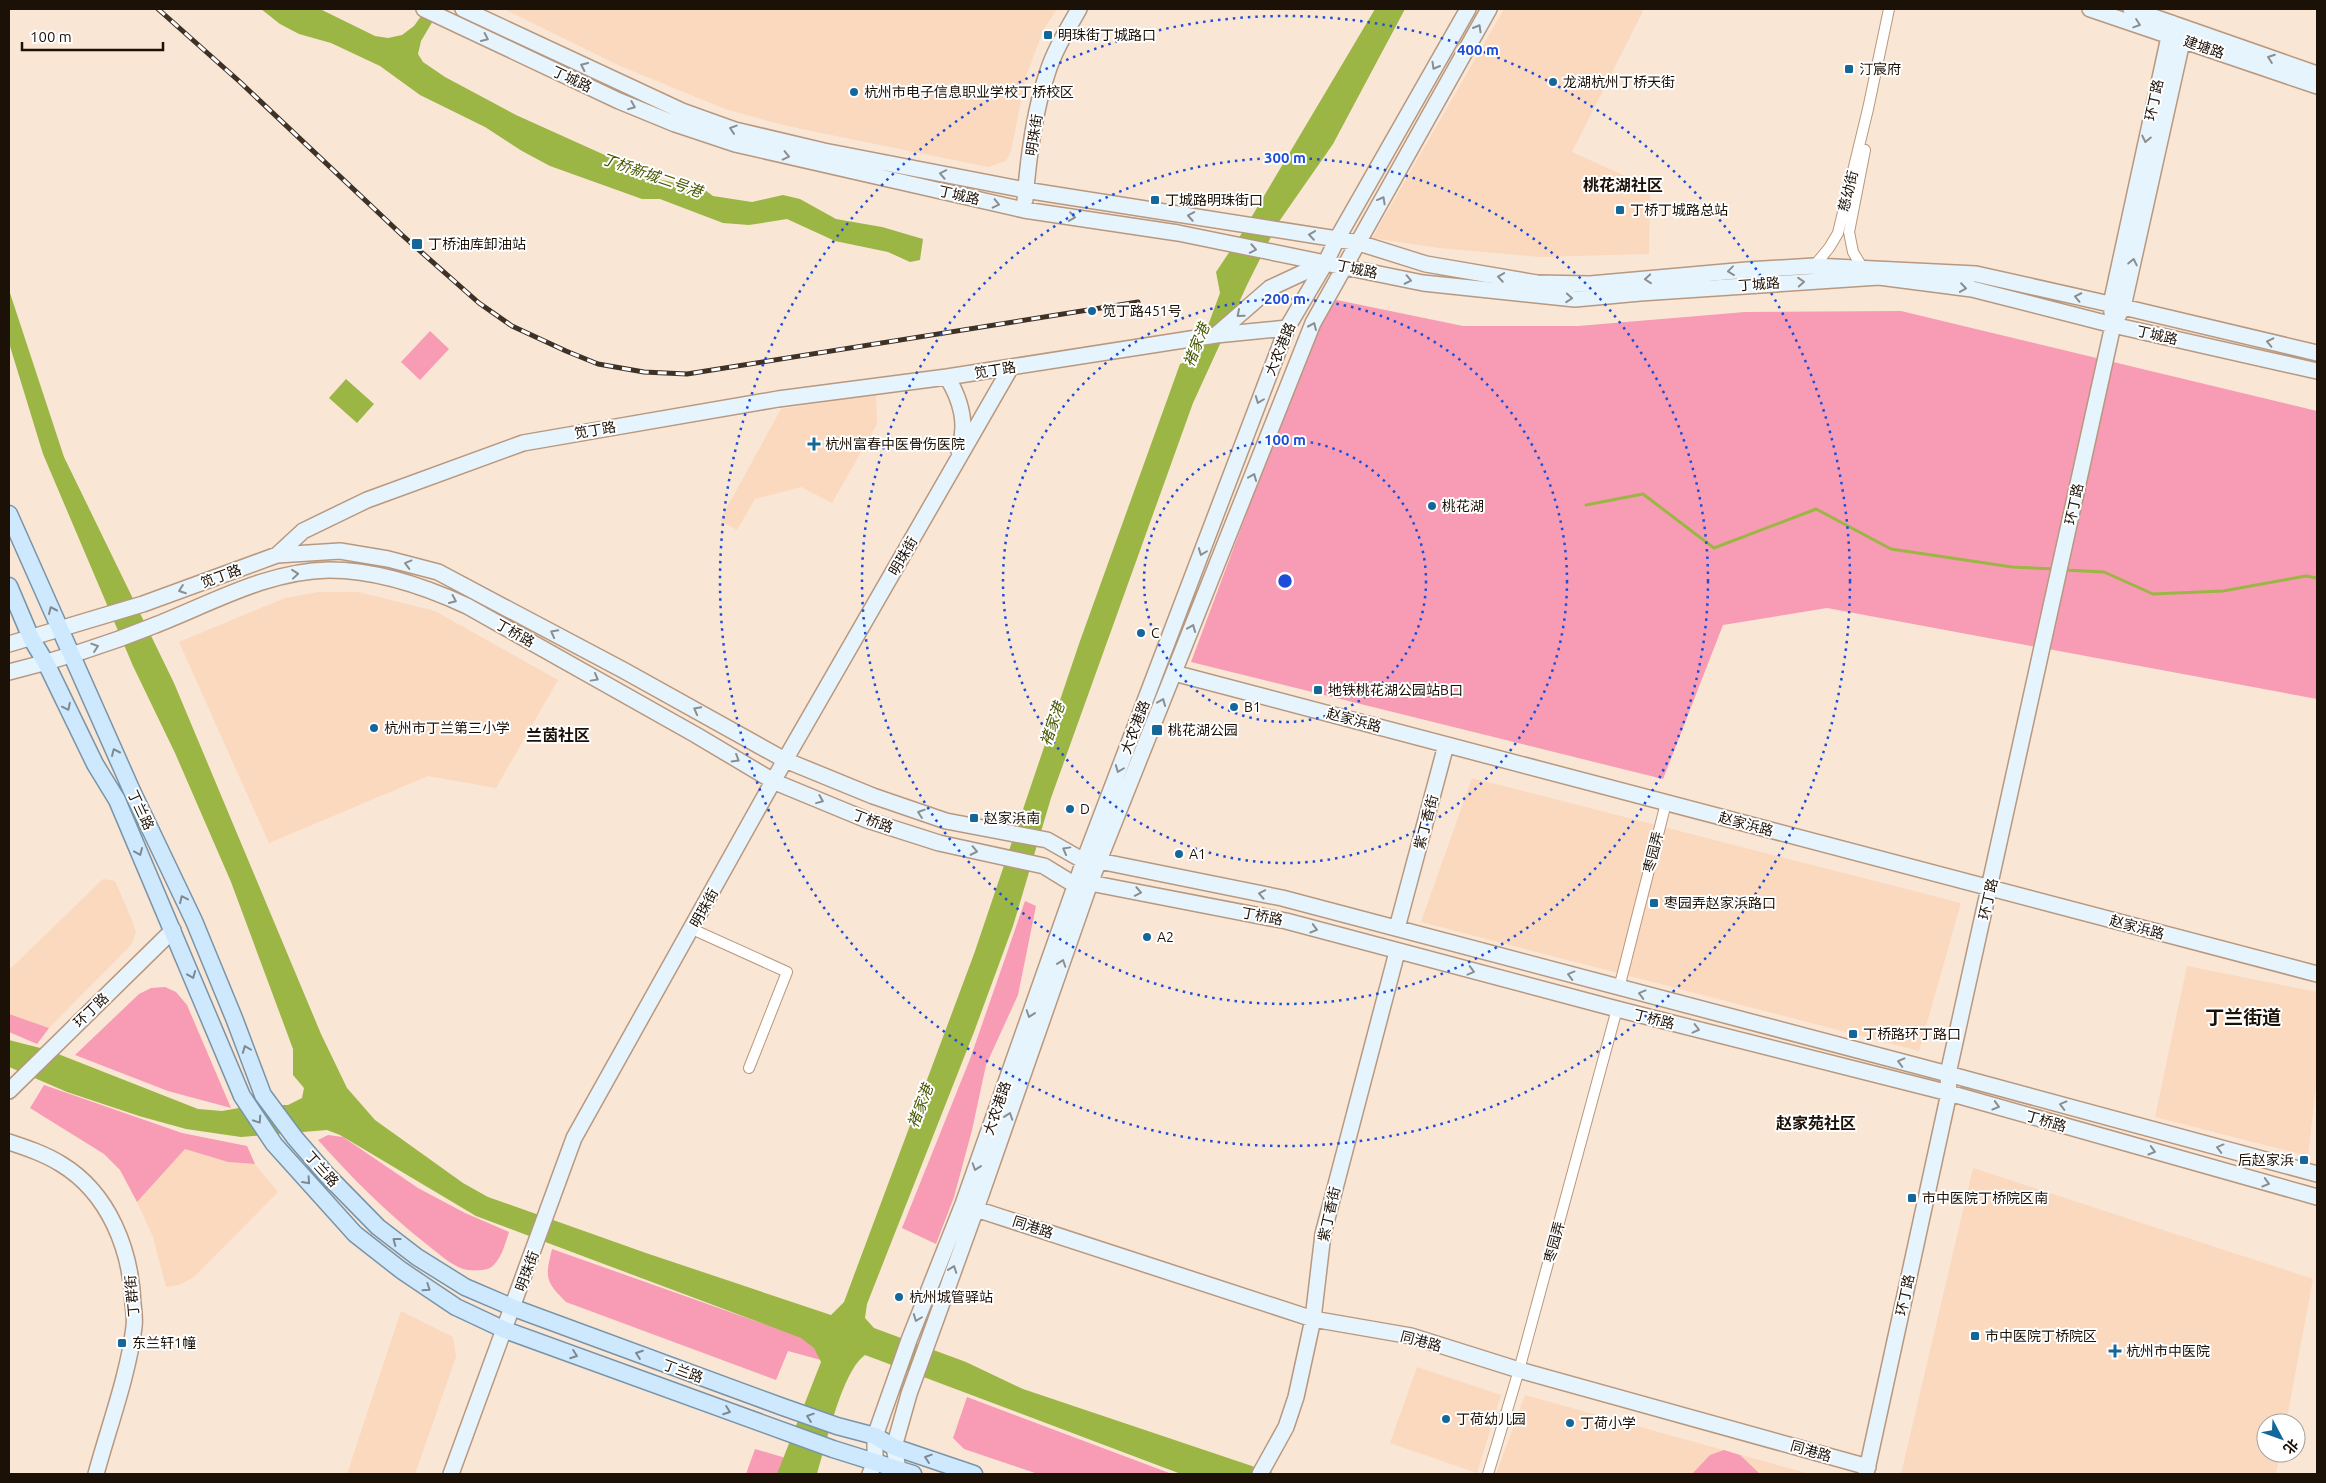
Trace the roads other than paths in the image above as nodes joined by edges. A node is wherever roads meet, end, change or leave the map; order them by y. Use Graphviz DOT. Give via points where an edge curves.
graph roads {
  1 [pos="424,9"];
  2 [pos="463,9"];
  3 [pos="1079,9"];
  4 [pos="1468,9"];
  5 [pos="1489,9"];
  6 [pos="1889,9"];
  7 [pos="2090,9"];
  8 [pos="2130,9"];
  9 [pos="2177,31"];
  10 [pos="2317,74"];
  11 [pos="2317,86"];
  12 [pos="1868,109"];
  13 [pos="1025,190"];
  14 [pos="1024,210"];
  15 [pos="1336,239"];
  16 [pos="1358,243"];
  17 [pos="1326,262"];
  18 [pos="1345,266"];
  19 [pos="1814,266"];
  20 [pos="1862,267"];
  21 [pos="2117,305"];
  22 [pos="2113,325"];
  23 [pos="1286,328"];
  24 [pos="1216,335"];
  25 [pos="2317,353"];
  26 [pos="1011,368"];
  27 [pos="2317,371"];
  28 [pos="947,377"];
  29 [pos="951,472"];
  30 [pos="9,514"];
  31 [pos="277,555"];
  32 [pos="9,586"];
  33 [pos="248,587"];
  34 [pos="61,629"];
  35 [pos="31,638"];
  36 [pos="9,644"];
  37 [pos="73,654"];
  38 [pos="46,663"];
  39 [pos="9,672"];
  40 [pos="1174,673"];
  41 [pos="1446,745"];
  42 [pos="785,760"];
  43 [pos="775,782"];
  44 [pos="1666,802"];
  45 [pos="1091,861"];
  46 [pos="1083,884"];
  47 [pos="1991,888"];
  48 [pos="1397,928"];
  49 [pos="692,929"];
  50 [pos="173,930"];
  51 [pos="1397,952"];
  52 [pos="2317,974"];
  53 [pos="1618,988"];
  54 [pos="1617,1010"];
  55 [pos="749,1068"];
  56 [pos="1948,1074"];
  57 [pos="9,1091"];
  58 [pos="1949,1093"];
  59 [pos="9,1142"];
  60 [pos="2317,1174"];
  61 [pos="2317,1198"];
  62 [pos="976,1209"];
  63 [pos="514,1308"];
  64 [pos="1313,1319"];
  65 [pos="505,1330"];
  66 [pos="1519,1370"];
  67 [pos="875,1436"];
  68 [pos="894,1447"];
  69 [pos="872,1468"];
  70 [pos="1264,1468"];
  71 [pos="1867,1470"];
  72 [pos="903,1473"];
  73 [pos="96,1474"];
  74 [pos="452,1474"];
  75 [pos="974,1474"];
  76 [pos="1488,1474"];
  1 -- 14 [label="main road, 丁城路, one-way" via="675,124 735,144"];
  13 -- 2 [label="main road, 丁城路, one-way" via="824,151 735,130 682,111"];
  3 -- 13 [label="main road, 明珠街" via="1046,75"];
  4 -- 15 [label="main road, 大农港路, one-way"];
  16 -- 5 [label="main road, 大农港路, one-way"];
  6 -- 12 [label="street, 慈幼街"];
  7 -- 9 [label="main road, 建塘路, one-way"];
  8 -- 9 [label="main road, 建塘路"];
  10 -- 9 [label="main road, 建塘路, one-way"];
  9 -- 11 [label="main road, 建塘路"];
  9 -- 21 [label="main road, 环丁路"];
  12 -- 19 [label="street, 慈幼街" via="1838,233"];
  12 -- 20 [label="street, 慈幼街" via="1870,126 1849,232 1853,252"];
  13 -- 14 [label="main road, 明珠街"];
  15 -- 13 [label="main road, 丁城路, one-way"];
  14 -- 17 [label="main road, 丁城路, one-way" via="1178,233"];
  15 -- 16 [label="main road, 丁城路"];
  15 -- 17 [label="main road, 大农港路"];
  16 -- 18 [label="main road, 大农港路"];
  19 -- 16 [label="main road, 丁城路, one-way" via="1590,284 1537,283 1426,264"];
  17 -- 18 [label="main road, 丁城路"];
  17 -- 23 [label="main road, 大农港路"];
  17 -- 24 [label="main road, one-way" via="1270,288"];
  18 -- 22 [label="main road, 丁城路, one-way" via="1422,283 1575,299 1879,277 1972,289"];
  40 -- 18 [label="main road, 大农港路, one-way" via="1314,323"];
  19 -- 20 [label="main road, 丁城路"];
  21 -- 20 [label="main road, 丁城路, one-way" via="1976,274"];
  21 -- 22 [label="main road, 环丁路"];
  25 -- 21 [label="main road, 丁城路, one-way"];
  22 -- 27 [label="main road, 丁城路"];
  22 -- 47 [label="main road, 环丁路"];
  23 -- 24 [label="main road, 笕丁路"];
  23 -- 45 [label="main road, 大农港路, one-way"];
  24 -- 26 [label="main road, 笕丁路"];
  26 -- 28 [label="main road, 笕丁路"];
  26 -- 29 [label="main road, 明珠街"];
  28 -- 29 [label="main road" via="958,396 964,420 961,444"];
  28 -- 31 [label="main road, 笕丁路" via="778,399 523,443 367,500 303,531"];
  29 -- 42 [label="main road, 明珠街"];
  34 -- 30 [label="main road, 丁兰路, one-way"];
  31 -- 34 [label="main road, 笕丁路, one-way" via="142,604"];
  42 -- 31 [label="main road, 丁桥路, one-way" via="438,572 340,551"];
  32 -- 35 [label="main road, 丁兰路"];
  37 -- 33 [label="main road, 笕丁路, one-way"];
  33 -- 43 [label="main road, 丁桥路, one-way" via="286,575 329,570 377,575 427,588 467,606"];
  34 -- 35 [label="main road, 笕丁路"];
  34 -- 37 [label="main road, 丁兰路"];
  35 -- 36 [label="main road, 笕丁路"];
  35 -- 38 [label="main road, 丁兰路"];
  37 -- 38 [label="main road, 笕丁路"];
  63 -- 37 [label="main road, 丁兰路, one-way" via="465,1287 417,1257 378,1227 327,1175 263,1095 194,922 132,791"];
  38 -- 39 [label="main road, 笕丁路"];
  38 -- 50 [label="main road, 丁兰路, one-way" via="95,764 117,800"];
  40 -- 41 [label="main road, 赵家浜路"];
  45 -- 40 [label="main road, 大农港路, one-way"];
  41 -- 44 [label="main road, 赵家浜路"];
  41 -- 48 [label="main road, 紫丁香街"];
  42 -- 43 [label="main road, 明珠街"];
  45 -- 42 [label="main road, 丁桥路, one-way" via="1047,840 946,821"];
  43 -- 46 [label="main road, 丁桥路, one-way" via="867,820 939,843 1044,866"];
  43 -- 49 [label="main road, 明珠街"];
  44 -- 47 [label="main road, 赵家浜路"];
  44 -- 53 [label="street, 枣园弄"];
  45 -- 46 [label="main road, 大农港路"];
  48 -- 45 [label="main road, 丁桥路, one-way" via="1282,898"];
  46 -- 51 [label="main road, 丁桥路, one-way" via="1286,921"];
  62 -- 46 [label="main road, 大农港路, one-way"];
  46 -- 67 [label="main road, 大农港路, one-way"];
  47 -- 52 [label="main road, 赵家浜路"];
  47 -- 56 [label="main road, 环丁路"];
  53 -- 48 [label="main road, 丁桥路, one-way"];
  49 -- 55 [label="street" via="787,972"];
  49 -- 63 [label="main road, 明珠街" via="574,1138"];
  50 -- 57 [label="main road, 环丁路"];
  50 -- 65 [label="main road, 丁兰路, one-way" via="242,1096 274,1144 355,1234 456,1307"];
  51 -- 54 [label="main road, 丁桥路, one-way"];
  51 -- 64 [label="main road, 紫丁香街" via="1323,1234"];
  56 -- 53 [label="main road, 丁桥路, one-way"];
  54 -- 58 [label="main road, 丁桥路, one-way"];
  54 -- 66 [label="street, 枣园弄"];
  56 -- 58 [label="main road, 环丁路"];
  60 -- 56 [label="main road, 丁桥路, one-way"];
  58 -- 61 [label="main road, 丁桥路, one-way"];
  58 -- 71 [label="main road, 环丁路"];
  59 -- 73 [label="main road, 丁群街" via="35,1150 62,1164 96,1194 118,1230 132,1276 134,1325"];
  62 -- 64 [label="main road, 同港路"];
  68 -- 62 [label="main road, 大农港路, one-way" via="909,1394"];
  63 -- 65 [label="main road, 明珠街"];
  67 -- 63 [label="main road, 丁兰路, one-way" via="837,1426"];
  64 -- 66 [label="main road, 同港路" via="1411,1336"];
  64 -- 70 [label="main road, 紫丁香街" via="1296,1397 1286,1427"];
  65 -- 69 [label="main road, 丁兰路, one-way" via="788,1432"];
  65 -- 74 [label="main road, 明珠街"];
  66 -- 71 [label="main road, 同港路"];
  66 -- 76 [label="street, 枣园弄"];
  67 -- 68 [label="main road, 丁兰路"];
  67 -- 69 [label="main road, 大农港路"];
  68 -- 72 [label="main road, 大农港路"];
  75 -- 68 [label="main road, 丁兰路, one-way"];
  69 -- 72 [label="main road, 丁兰路"];
}
